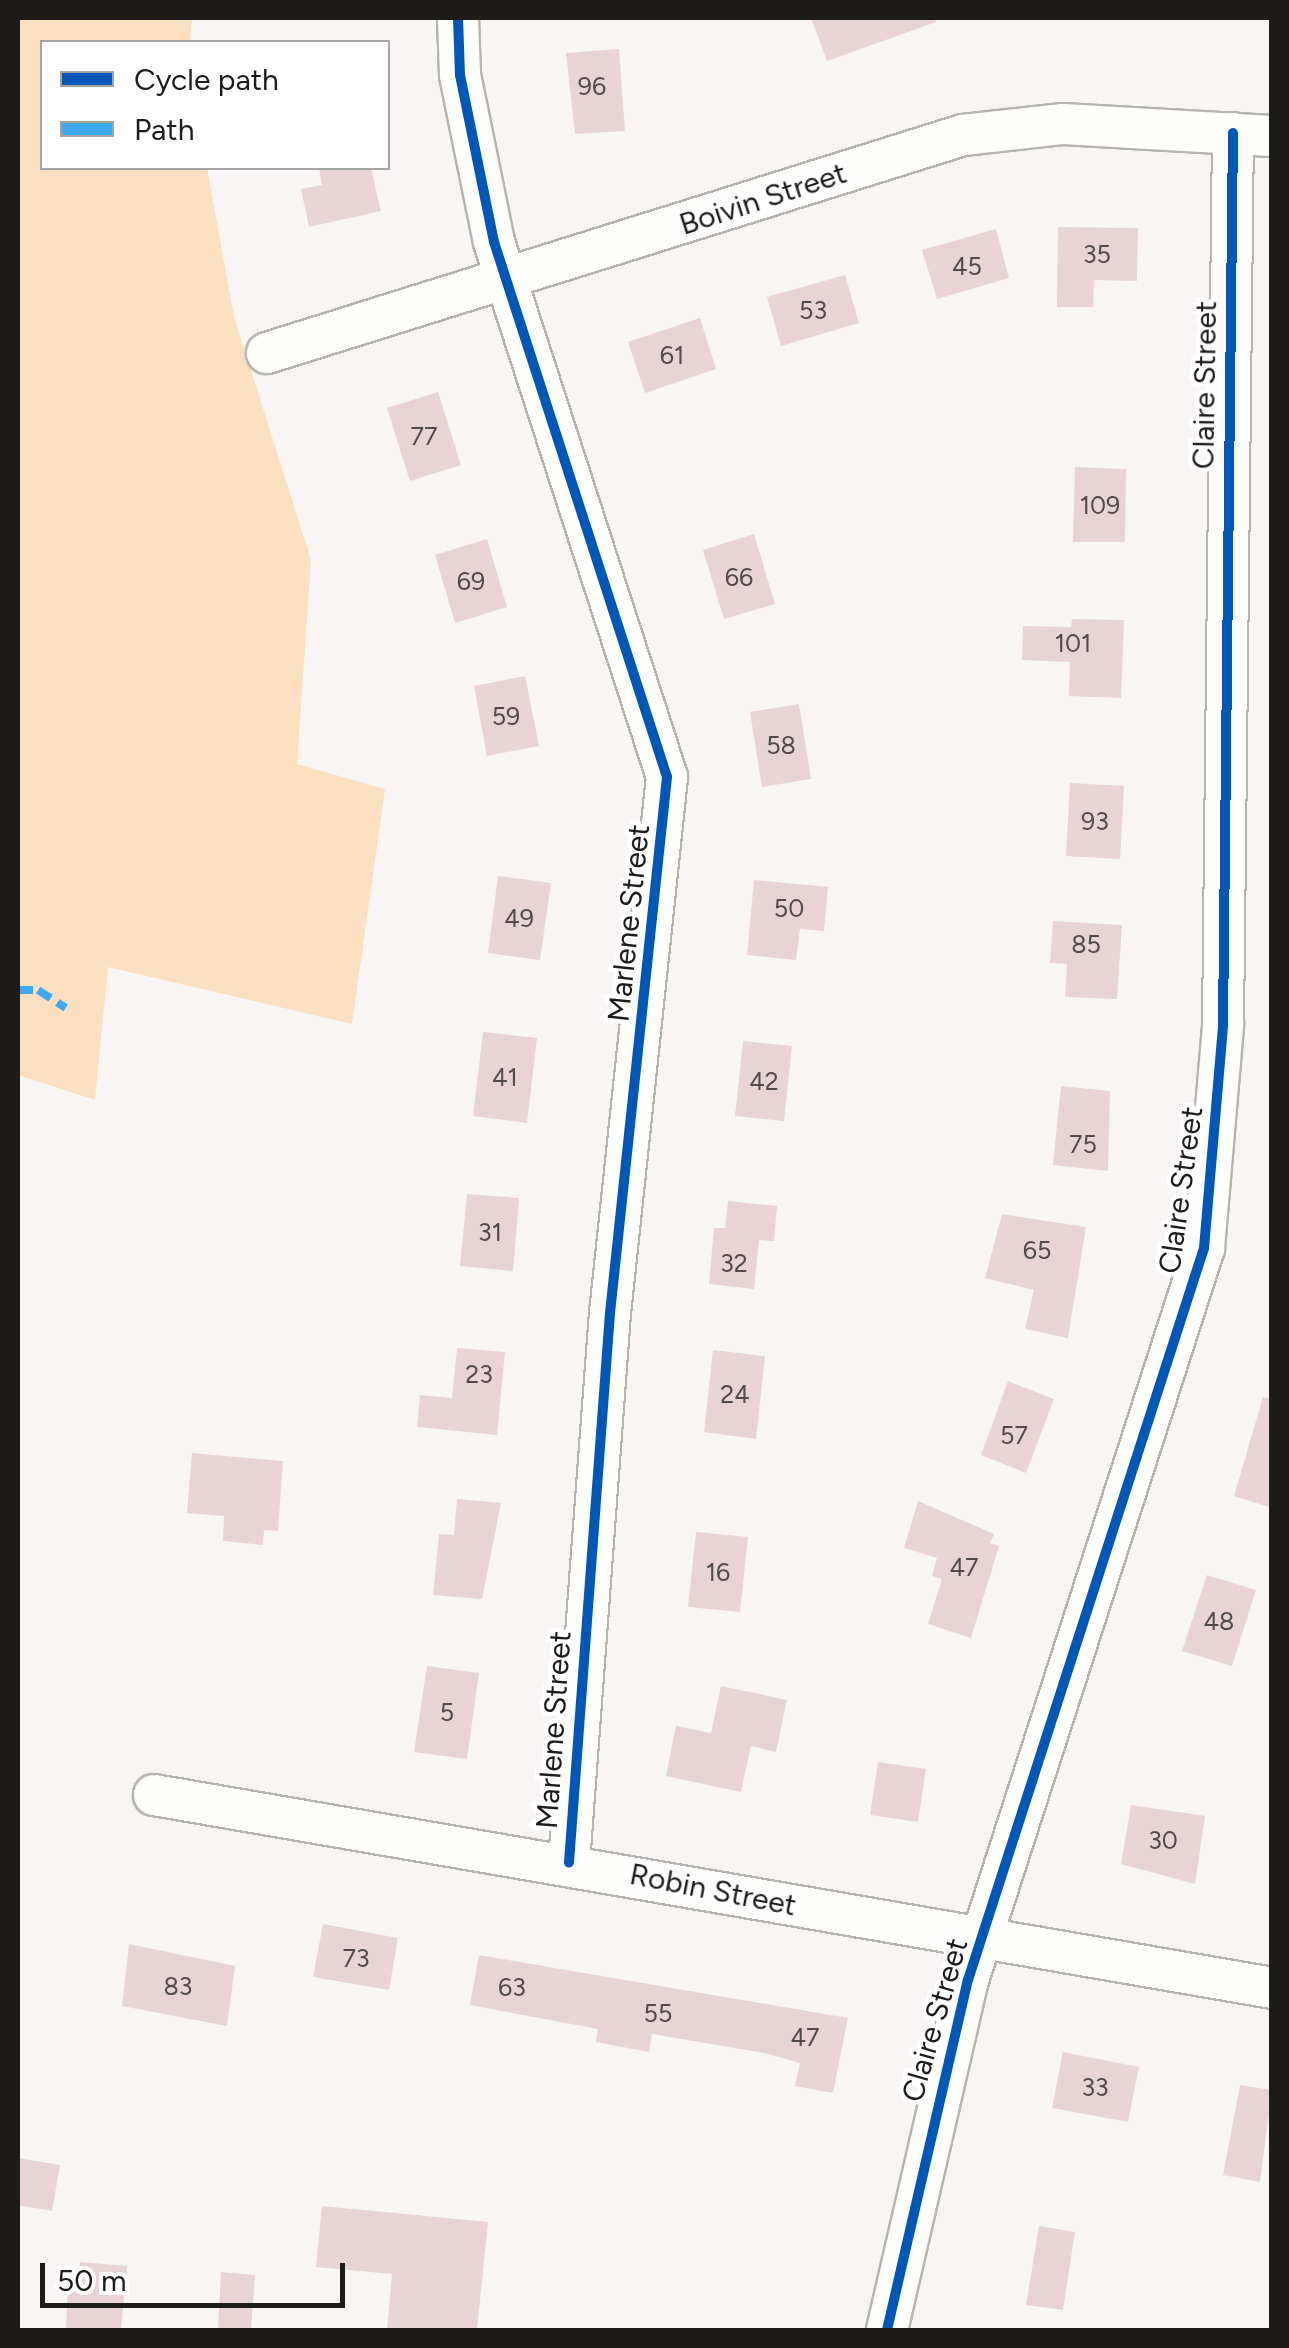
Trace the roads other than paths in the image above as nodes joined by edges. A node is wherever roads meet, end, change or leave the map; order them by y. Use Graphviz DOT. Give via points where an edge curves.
graph roads {
  1 [pos="458,18"];
  2 [pos="1252,135"];
  3 [pos="506,282"];
  4 [pos="267,353"];
  5 [pos="154,1795"];
  6 [pos="569,1862"];
  7 [pos="983,1940"];
  8 [pos="1272,1988"];
  9 [pos="887,2330"];
  1 -- 3 [label="street, Marlene Street" via="473,156"];
  2 -- 3 [label="street, Boivin Street" via="1063,124 962,135"];
  2 -- 7 [label="street, Claire Street" via="1218,1156 1181,1331"];
  3 -- 4 [label="street, Boivin Street"];
  3 -- 6 [label="street, Marlene Street" via="667,777 610,1314"];
  5 -- 6 [label="street, Robin Street"];
  6 -- 7 [label="street, Robin Street"];
  7 -- 8 [label="street, Robin Street"];
  7 -- 9 [label="street, Claire Street"];
}
